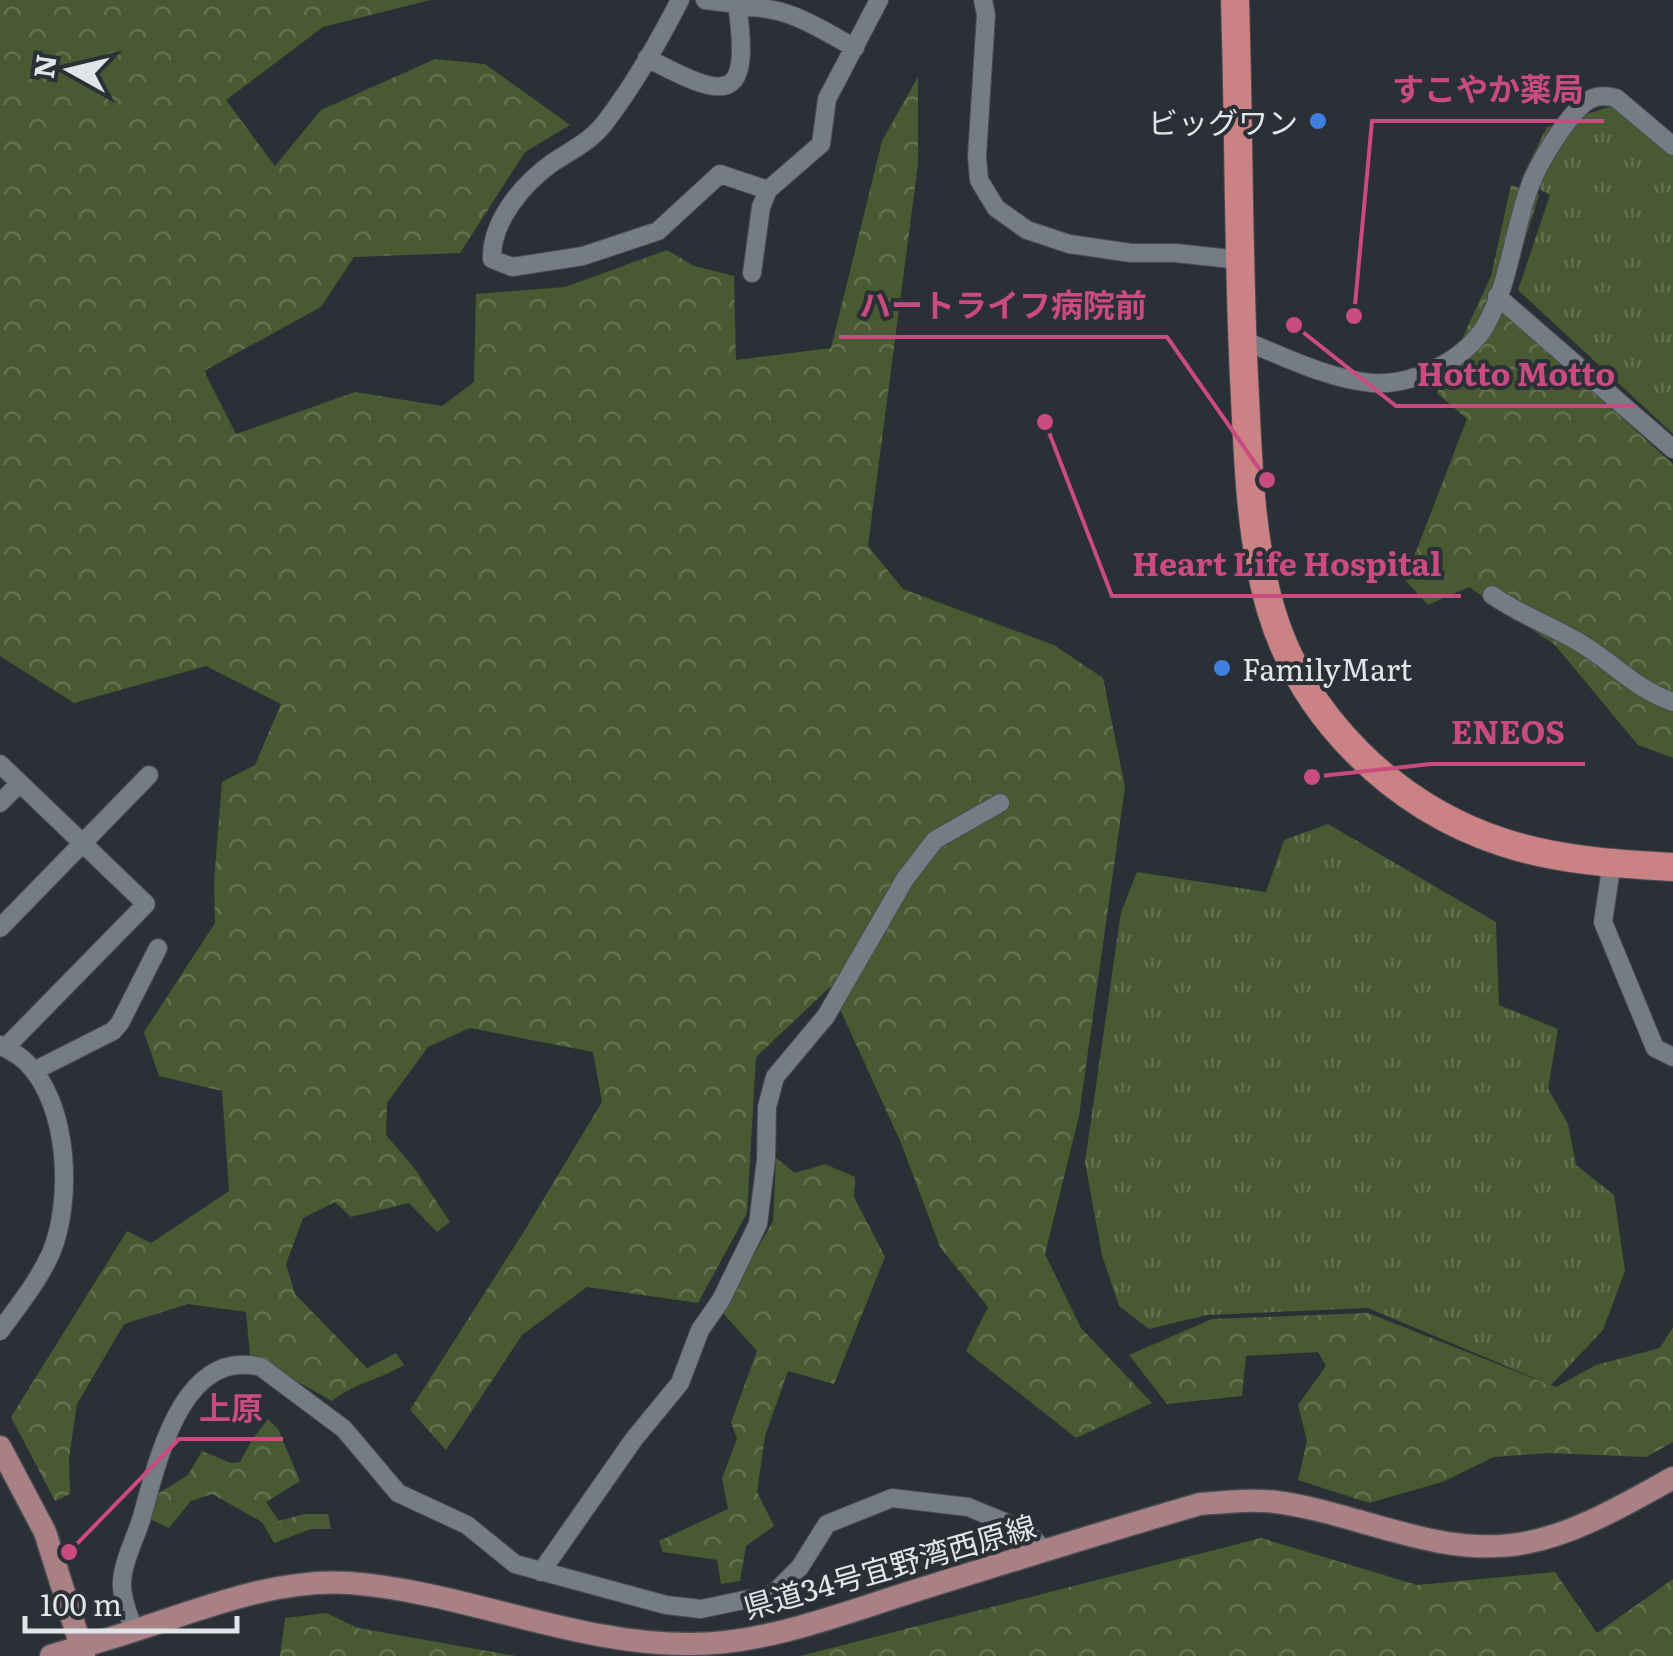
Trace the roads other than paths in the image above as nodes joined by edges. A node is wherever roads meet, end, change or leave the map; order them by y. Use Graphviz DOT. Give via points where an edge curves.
graph roads {
  1 [pos="680,0"];
  2 [pos="704,0"];
  3 [pos="879,0"];
  4 [pos="983,0"];
  5 [pos="1235,0"];
  6 [pos="738,4"];
  7 [pos="775,4"];
  8 [pos="854,48"];
  9 [pos="647,58"];
  10 [pos="1673,146"];
  11 [pos="768,190"];
  12 [pos="1240,260"];
  13 [pos="752,273"];
  14 [pos="1497,296"];
  15 [pos="1242,340"];
  16 [pos="1673,449"];
  17 [pos="1492,596"];
  18 [pos="1673,702"];
  19 [pos="0,764"];
  20 [pos="149,774"];
  21 [pos="20,782"];
  22 [pos="0,803"];
  23 [pos="1000,803"];
  24 [pos="84,842"];
  25 [pos="1612,862"];
  26 [pos="1673,867"];
  27 [pos="0,928"];
  28 [pos="158,948"];
  29 [pos="3,1046"];
  30 [pos="1673,1057"];
  31 [pos="34,1071"];
  32 [pos="0,1332"];
  33 [pos="0,1447"];
  34 [pos="7,1475"];
  35 [pos="1673,1478"];
  36 [pos="1045,1552"];
  37 [pos="541,1572"];
  38 [pos="134,1631"];
  39 [pos="82,1651"];
  40 [pos="51,1656"];
  1 -- 9 [label="street"];
  2 -- 6 [label="street"];
  3 -- 8 [label="street"];
  4 -- 12 [label="street" via="977,156 980,180 996,208 1027,230 1070,244"];
  5 -- 12 [label="highway"];
  6 -- 7 [label="street"];
  6 -- 9 [label="street" via="740,66 731,84 700,84"];
  7 -- 8 [label="street"];
  8 -- 11 [label="street" via="827,98 821,144"];
  9 -- 11 [label="street" via="605,124 514,202 492,259 512,267 583,256 658,231 720,174"];
  10 -- 14 [label="street" via="1616,98 1590,98 1532,181"];
  11 -- 13 [label="street"];
  12 -- 15 [label="highway"];
  14 -- 15 [label="street" via="1472,342 1410,379 1369,383 1332,376"];
  14 -- 16 [label="street"];
  15 -- 25 [label="highway" via="1262,576 1283,645 1323,712 1376,771 1433,812 1501,842"];
  17 -- 18 [label="street"];
  19 -- 21 [label="street"];
  20 -- 24 [label="street"];
  21 -- 22 [label="street"];
  21 -- 24 [label="street"];
  23 -- 37 [label="street" via="935,840 826,1016 775,1077 758,1224 700,1330 680,1383"];
  24 -- 27 [label="street"];
  24 -- 29 [label="street" via="146,904"];
  25 -- 26 [label="highway"];
  25 -- 30 [label="street" via="1602,922 1654,1048"];
  28 -- 31 [label="street" via="112,1031"];
  29 -- 31 [label="street"];
  31 -- 32 [label="street" via="62,1138 60,1218 38,1278"];
  33 -- 34 [label="main road"];
  34 -- 39 [label="main road" via="45,1532"];
  35 -- 36 [label="main road, 県道34号宜野湾西原線" via="1563,1532 1522,1544 1428,1540 1278,1502 1238,1500 1200,1504"];
  36 -- 37 [label="street" via="1012,1524 968,1507 892,1498 827,1524 788,1583 741,1602 666,1606"];
  36 -- 38 [label="main road, 県道34号宜野湾西原線" via="781,1631 693,1644 616,1638 346,1583 277,1588"];
  37 -- 38 [label="street" via="515,1564 467,1526 398,1493 344,1428 260,1366 234,1364 188,1395 168,1430 121,1584"];
  38 -- 39 [label="main road, 県道34号宜野湾西原線"];
  39 -- 40 [label="main road, 県道34号宜野湾西原線"];
}
